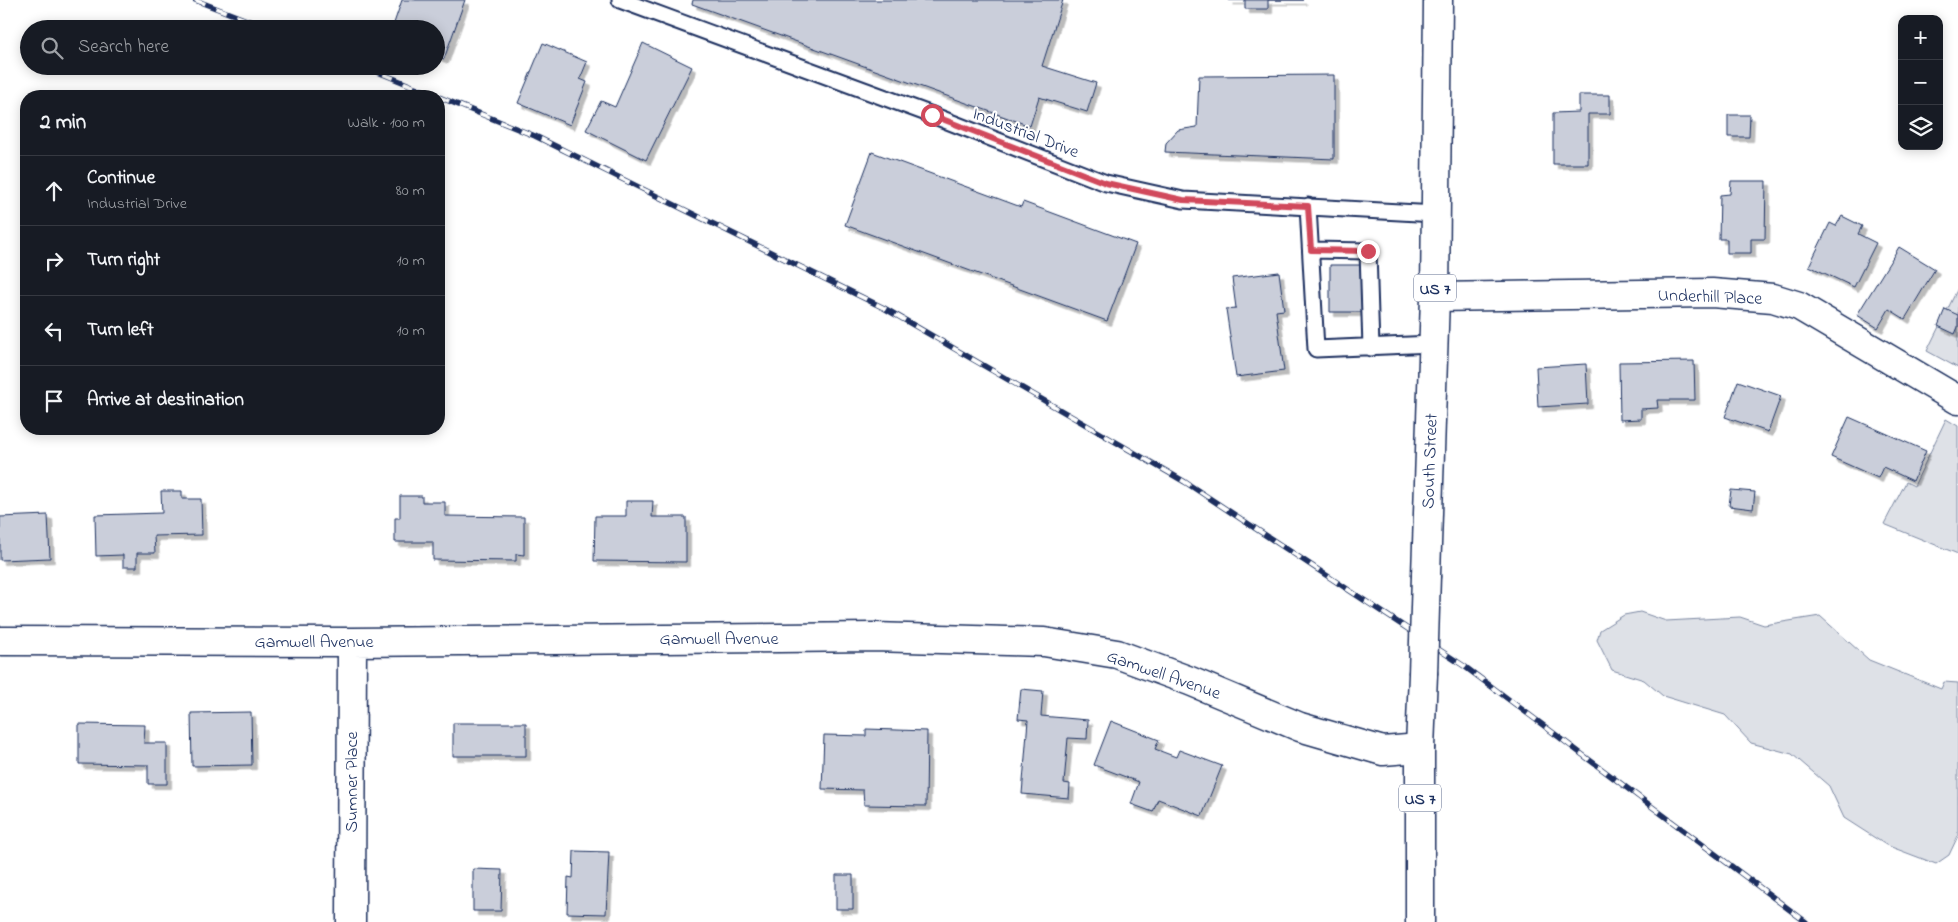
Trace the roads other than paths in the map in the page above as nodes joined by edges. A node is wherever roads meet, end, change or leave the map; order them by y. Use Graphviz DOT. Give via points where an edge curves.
graph roads {
  1 [pos="620,0"];
  2 [pos="1438,0"];
  3 [pos="1308,206"];
  4 [pos="1436,214"];
  5 [pos="1311,250"];
  6 [pos="1435,297"];
  7 [pos="1433,344"];
  8 [pos="1371,348"];
  9 [pos="1958,400"];
  10 [pos="0,641"];
  11 [pos="352,642"];
  12 [pos="1420,748"];
  13 [pos="351,922"];
  14 [pos="1420,922"];
  1 -- 3 [label="lane, Industrial Drive" via="1106,183 1183,200"];
  2 -- 4 [label="main road, South Street / US 7"];
  3 -- 4 [label="lane, Industrial Drive"];
  3 -- 5 [label="lane"];
  4 -- 6 [label="main road, South Street / US 7"];
  5 -- 8 [label="lane" via="1316,348"];
  5 -- 8 [label="lane" via="1368,251"];
  6 -- 7 [label="main road, South Street / US 7"];
  6 -- 9 [label="main road, Underhill Place" via="1712,293 1774,298 1799,306"];
  7 -- 8 [label="lane"];
  7 -- 12 [label="main road, South Street / US 7, bridge"];
  10 -- 11 [label="main road, Gamwell Avenue"];
  11 -- 12 [label="main road, Gamwell Avenue" via="864,637 1044,642 1117,654 1190,680 1310,730 1383,751"];
  11 -- 13 [label="main road, Sumner Place"];
  12 -- 14 [label="main road, South Street / US 7"];
}
